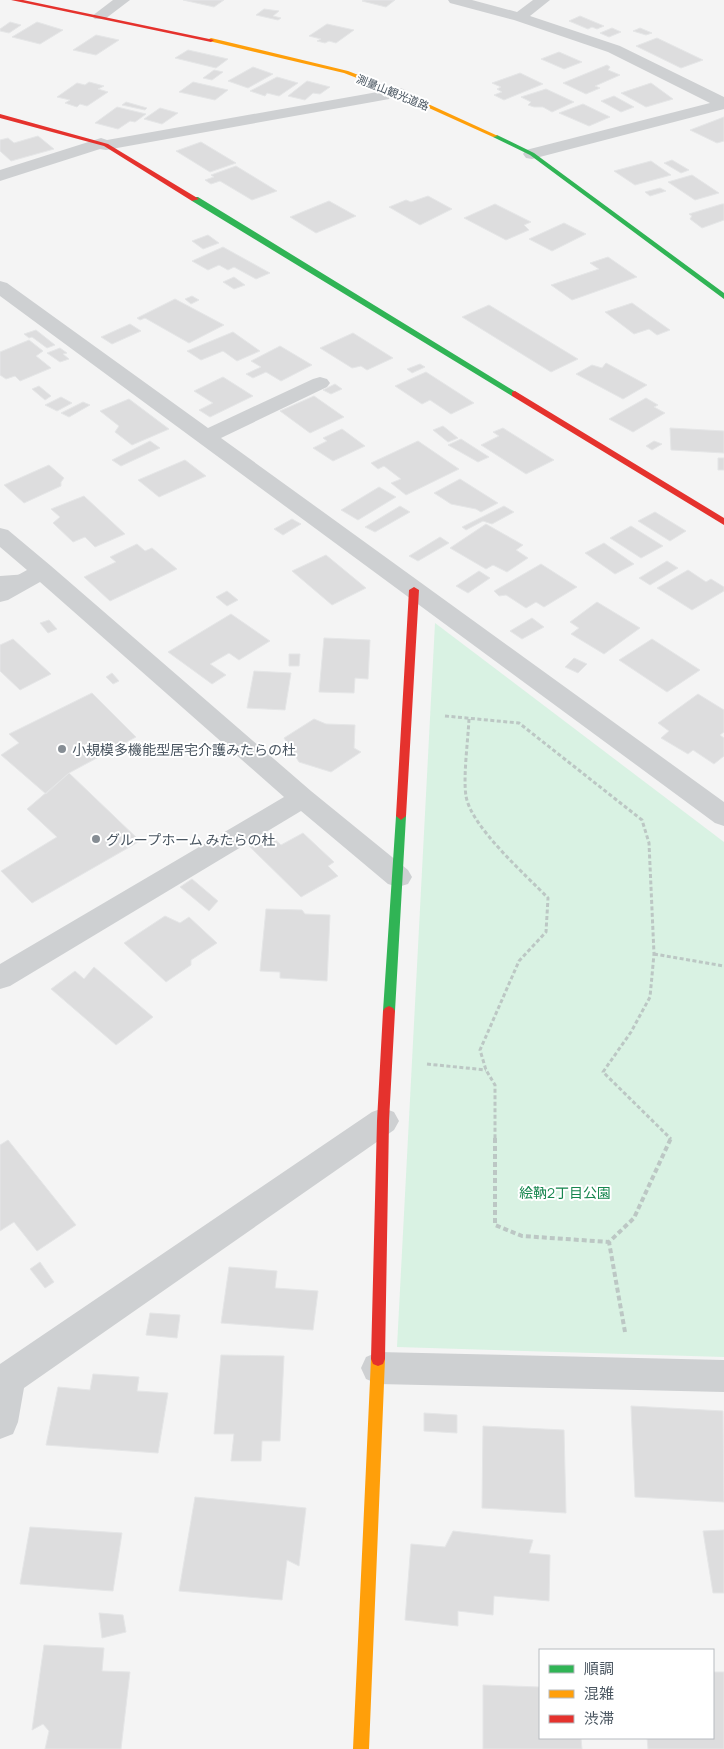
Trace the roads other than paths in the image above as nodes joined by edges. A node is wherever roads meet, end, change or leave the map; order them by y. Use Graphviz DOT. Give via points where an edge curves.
graph roads {
  1 [pos="14,0"];
  2 [pos="123,0"];
  3 [pos="455,0"];
  4 [pos="544,0"];
  5 [pos="100,16"];
  6 [pos="519,17"];
  7 [pos="400,93"];
  8 [pos="724,103"];
  9 [pos="0,116"];
  10 [pos="103,144"];
  11 [pos="532,154"];
  12 [pos="0,176"];
  13 [pos="0,287"];
  14 [pos="724,297"];
  15 [pos="320,382"];
  16 [pos="206,437"];
  17 [pos="724,522"];
  18 [pos="0,535"];
  19 [pos="36,576"];
  20 [pos="0,582"];
  21 [pos="414,590"];
  22 [pos="0,595"];
  23 [pos="302,798"];
  24 [pos="724,816"];
  25 [pos="398,877"];
  26 [pos="0,978"];
  27 [pos="383,1121"];
  28 [pos="378,1368"];
  29 [pos="724,1376"];
  30 [pos="4,1381"];
  31 [pos="0,1422"];
  32 [pos="361,1749"];
  1 -- 5 [label="street, 測量山観光道路"];
  2 -- 5 [label="street"];
  3 -- 6 [label="street"];
  4 -- 6 [label="street"];
  5 -- 7 [label="street, 測量山観光道路" via="346,72"];
  6 -- 8 [label="street" via="614,49"];
  7 -- 10 [label="street"];
  7 -- 11 [label="street, 測量山観光道路"];
  8 -- 11 [label="street"];
  9 -- 10 [label="street"];
  10 -- 12 [label="street"];
  10 -- 17 [label="street"];
  11 -- 14 [label="street, 測量山観光道路"];
  13 -- 16 [label="street"];
  15 -- 16 [label="street"];
  16 -- 21 [label="street"];
  18 -- 19 [label="street"];
  19 -- 20 [label="lane"];
  19 -- 22 [label="street"];
  19 -- 23 [label="street"];
  21 -- 24 [label="street"];
  21 -- 25 [label="street"];
  23 -- 25 [label="street"];
  23 -- 26 [label="street"];
  25 -- 27 [label="street"];
  27 -- 28 [label="street"];
  27 -- 30 [label="street"];
  28 -- 29 [label="street"];
  28 -- 32 [label="street"];
  30 -- 31 [label="street"];
}
